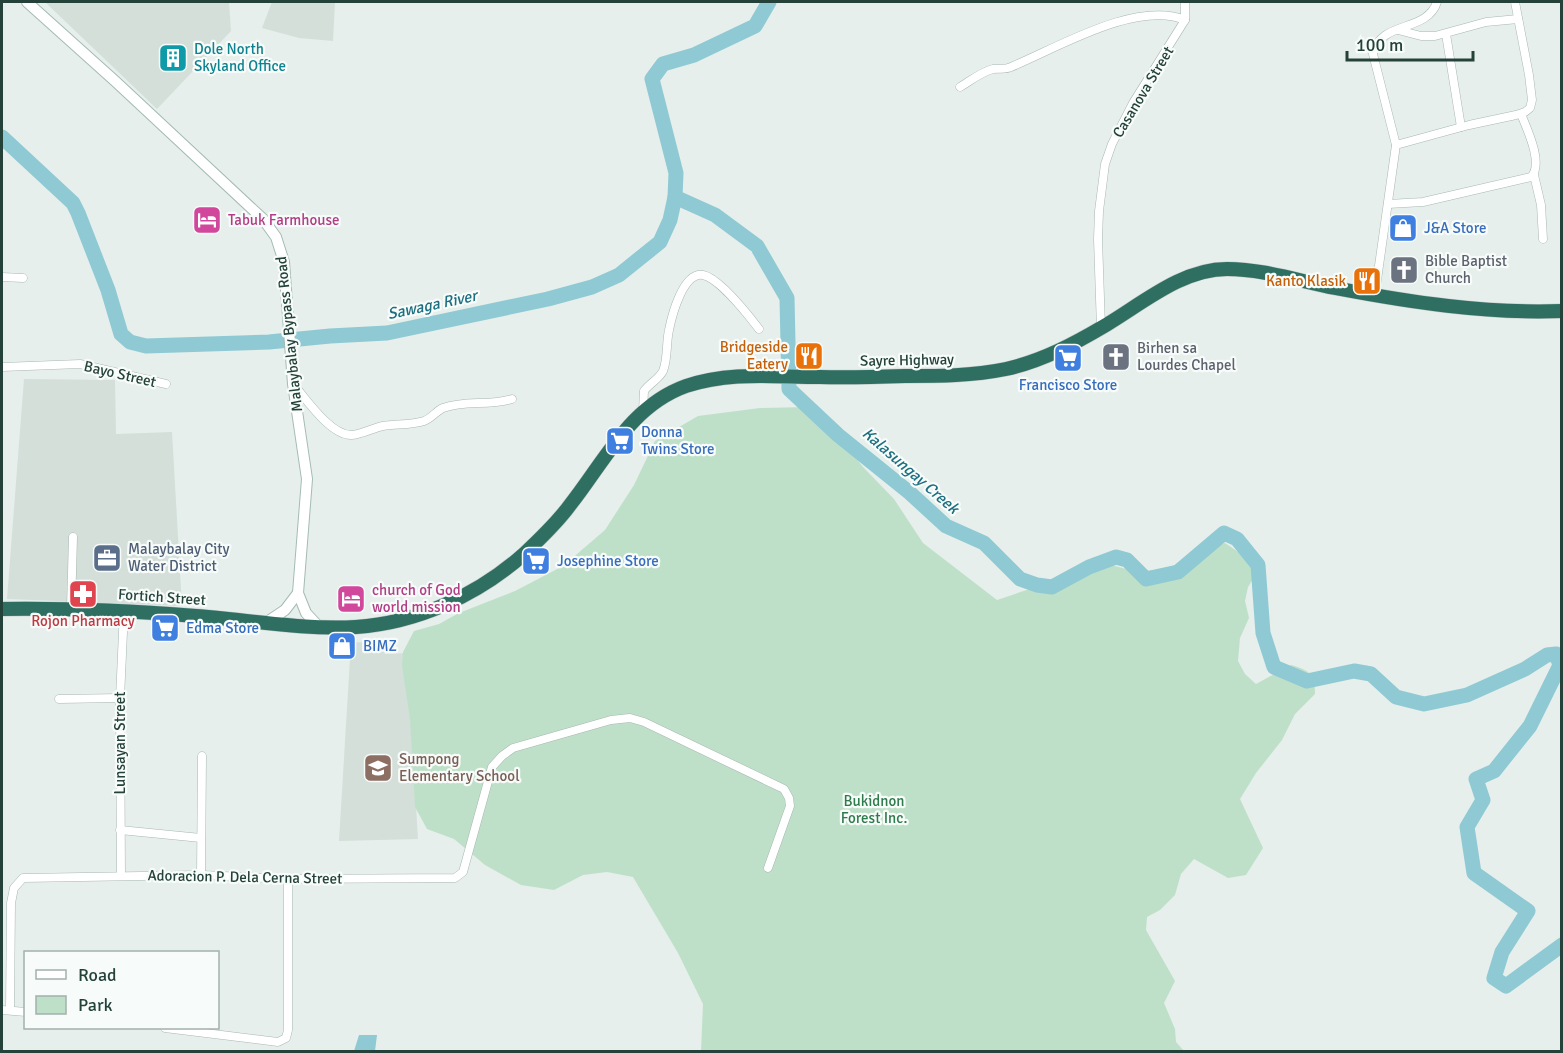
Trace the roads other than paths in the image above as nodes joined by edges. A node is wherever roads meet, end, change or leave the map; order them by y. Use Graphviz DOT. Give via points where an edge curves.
graph roads {
  1 [pos="27,2"];
  2 [pos="1185,2"];
  3 [pos="1437,2"];
  4 [pos="1515,2"];
  5 [pos="1518,19"];
  6 [pos="1185,20"];
  7 [pos="1398,30"];
  8 [pos="1446,34"];
  9 [pos="960,87"];
  10 [pos="1521,114"];
  11 [pos="1461,127"];
  12 [pos="1396,145"];
  13 [pos="1534,175"];
  14 [pos="1388,204"];
  15 [pos="1544,239"];
  16 [pos="2,277"];
  17 [pos="23,278"];
  18 [pos="1375,294"];
  19 [pos="1562,311"];
  20 [pos="1101,328"];
  21 [pos="759,329"];
  22 [pos="2,367"];
  23 [pos="166,384"];
  24 [pos="293,384"];
  25 [pos="512,399"];
  26 [pos="643,411"];
  27 [pos="74,537"];
  28 [pos="298,593"];
  29 [pos="71,608"];
  30 [pos="2,609"];
  31 [pos="124,610"];
  32 [pos="267,622"];
  33 [pos="319,627"];
  34 [pos="120,698"];
  35 [pos="59,699"];
  36 [pos="202,756"];
  37 [pos="120,831"];
  38 [pos="201,838"];
  39 [pos="768,868"];
  40 [pos="121,875"];
  41 [pos="201,875"];
  42 [pos="288,879"];
  43 [pos="6,1010"];
  44 [pos="24,1012"];
  45 [pos="173,1029"];
  1 -- 24 [label="main road, Malaybalay Bypass Road" via="270,228 284,262"];
  2 -- 6 [label="street"];
  3 -- 7 [label="street" via="1421,20"];
  4 -- 5 [label="street"];
  5 -- 8 [label="street" via="1486,22"];
  5 -- 10 [label="street" via="1532,100 1530,108"];
  6 -- 9 [label="street" via="1168,13 1134,16 1049,48 1012,67 988,71"];
  6 -- 20 [label="street, Casanova Street" via="1133,103 1105,164 1098,230"];
  7 -- 8 [label="street" via="1421,36"];
  7 -- 12 [label="street" via="1380,38 1373,54"];
  8 -- 11 [label="street"];
  10 -- 11 [label="street"];
  10 -- 13 [label="street" via="1533,145 1537,166"];
  11 -- 12 [label="street"];
  12 -- 14 [label="street"];
  13 -- 14 [label="street" via="1424,202"];
  13 -- 15 [label="street"];
  14 -- 18 [label="street"];
  16 -- 17 [label="street"];
  18 -- 19 [label="highway, Sayre Highway" via="1483,309"];
  18 -- 20 [label="highway, Sayre Highway" via="1244,269 1211,270 1179,281"];
  20 -- 26 [label="highway, Sayre Highway" via="1045,357 1004,369 959,375 732,376 682,387"];
  21 -- 26 [label="street" via="734,298 707,276 691,279 680,293 664,369 645,391"];
  22 -- 23 [label="street, Bayo Street" via="80,364"];
  24 -- 25 [label="street" via="327,423 337,431 353,435 424,421 442,408"];
  24 -- 28 [label="main road, Malaybalay Bypass Road" via="307,479"];
  26 -- 33 [label="highway, Sayre Highway" via="554,525 491,579 439,608 406,619 358,627"];
  27 -- 29 [label="street"];
  28 -- 32 [label="main road" via="285,610"];
  28 -- 33 [label="main road" via="306,613"];
  29 -- 30 [label="highway, Fortich Street"];
  29 -- 31 [label="highway, Fortich Street"];
  31 -- 32 [label="highway, Fortich Street"];
  31 -- 34 [label="street, Lunsayan Street"];
  32 -- 33 [label="highway, Fortich Street"];
  34 -- 35 [label="street"];
  34 -- 37 [label="street, Lunsayan Street"];
  36 -- 38 [label="street"];
  37 -- 38 [label="street"];
  37 -- 40 [label="street, Lunsayan Street"];
  38 -- 41 [label="street"];
  39 -- 42 [label="street, Adoracion P. Dela Cerna Street" via="789,806 784,789 630,718 513,748 502,756 492,767 462,875"];
  40 -- 41 [label="street, Adoracion P. Dela Cerna Street"];
  40 -- 43 [label="street, Adoracion P. Dela Cerna Street" via="27,877 18,881 11,903"];
  41 -- 42 [label="street, Adoracion P. Dela Cerna Street"];
  42 -- 45 [label="street" via="286,1038 278,1042"];
  43 -- 44 [label="street"];
}
